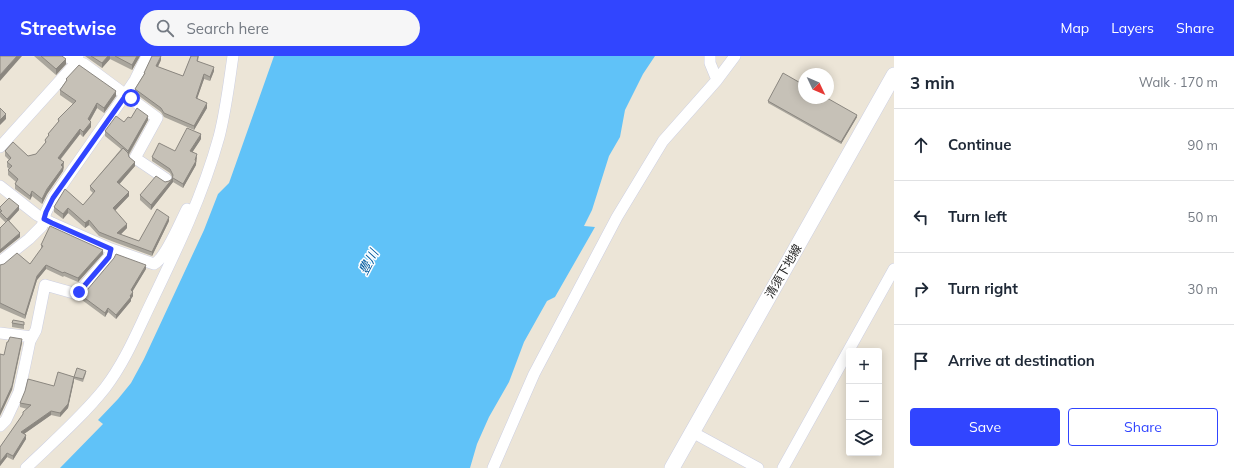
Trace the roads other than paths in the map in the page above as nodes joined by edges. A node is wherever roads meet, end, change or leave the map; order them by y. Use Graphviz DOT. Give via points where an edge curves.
graph roads {
  1 [pos="66,56"];
  2 [pos="147,56"];
  3 [pos="233,56"];
  4 [pos="710,56"];
  5 [pos="735,56"];
  6 [pos="78,58"];
  7 [pos="894,75"];
  8 [pos="717,80"];
  9 [pos="126,95"];
  10 [pos="0,147"];
  11 [pos="166,179"];
  12 [pos="0,186"];
  13 [pos="201,193"];
  14 [pos="44,219"];
  15 [pos="111,249"];
  16 [pos="0,262"];
  17 [pos="894,269"];
  18 [pos="0,334"];
  19 [pos="32,337"];
  20 [pos="0,426"];
  21 [pos="692,432"];
  22 [pos="26,468"];
  23 [pos="493,468"];
  24 [pos="672,468"];
  25 [pos="758,468"];
  26 [pos="783,468"];
  1 -- 6 [label="street" via="70,59"];
  2 -- 9 [label="street"];
  3 -- 13 [label="street" via="219,137"];
  4 -- 8 [label="street"];
  5 -- 8 [label="street"];
  6 -- 9 [label="street"];
  6 -- 10 [label="street" via="76,64"];
  7 -- 21 [label="main road, 清須下地線"];
  8 -- 23 [label="street" via="664,141 617,217 534,374"];
  9 -- 11 [label="street" via="157,118 135,158"];
  9 -- 14 [label="street" via="53,198"];
  12 -- 14 [label="street"];
  13 -- 15 [label="street" via="191,202 158,262 149,263"];
  13 -- 22 [label="street" via="124,359 87,408"];
  14 -- 15 [label="street"];
  14 -- 16 [label="street" via="42,226 30,239"];
  15 -- 19 [label="street" via="109,257 77,294 45,285 36,330"];
  17 -- 26 [label="street"];
  18 -- 19 [label="street"];
  19 -- 20 [label="street" via="19,392 6,420"];
  21 -- 24 [label="main road, 清須下地線"];
  21 -- 25 [label="street"];
}
